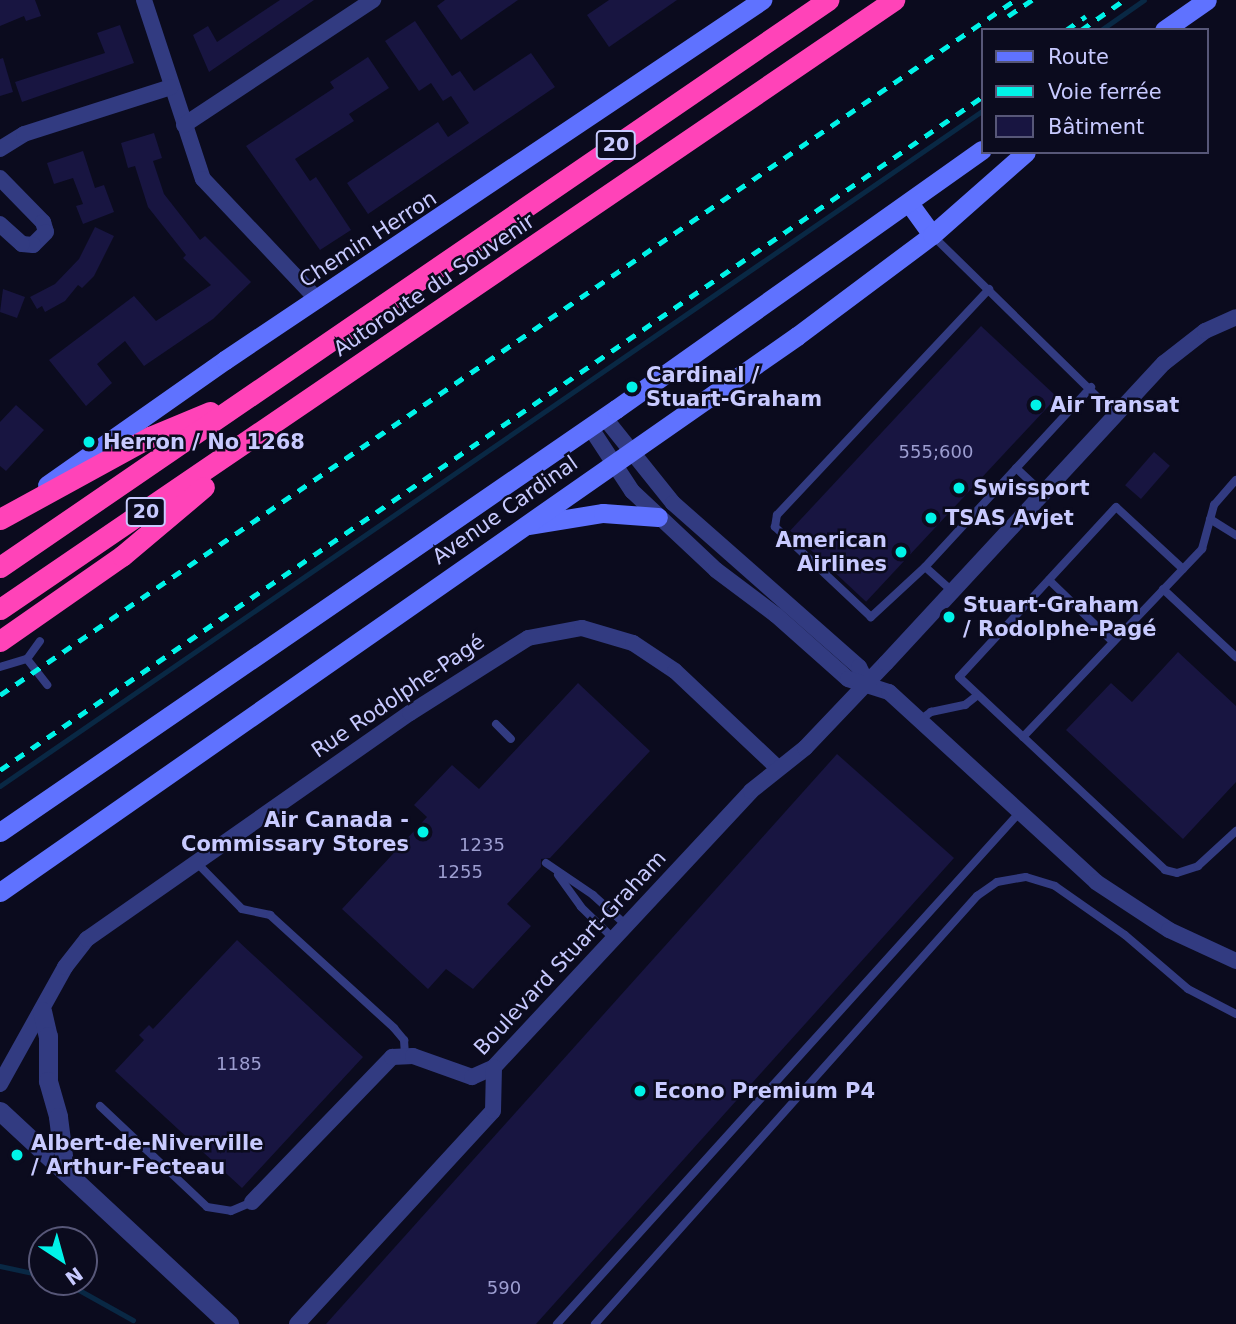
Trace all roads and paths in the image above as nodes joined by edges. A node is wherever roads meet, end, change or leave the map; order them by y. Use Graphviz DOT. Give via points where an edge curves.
graph roads {
  1 [pos="144,0"];
  2 [pos="373,0"];
  3 [pos="762,0"];
  4 [pos="828,0"];
  5 [pos="894,0"];
  6 [pos="1207,0"];
  7 [pos="1167,28"];
  8 [pos="171,88"];
  9 [pos="184,125"];
  10 [pos="0,149"];
  11 [pos="981,151"];
  12 [pos="1024,154"];
  13 [pos="0,178"];
  14 [pos="909,203"];
  15 [pos="0,224"];
  16 [pos="932,235"];
  17 [pos="989,289"];
  18 [pos="318,300"];
  19 [pos="1236,317"];
  20 [pos="1091,387"];
  21 [pos="251,395"];
  22 [pos="290,413"];
  23 [pos="1116,415"];
  24 [pos="597,422"];
  25 [pos="622,458"];
  26 [pos="1016,468"];
  27 [pos="1236,480"];
  28 [pos="1043,493"];
  29 [pos="657,517"];
  30 [pos="0,519"];
  31 [pos="1210,519"];
  32 [pos="523,526"];
  33 [pos="1236,535"];
  34 [pos="0,566"];
  35 [pos="925,567"];
  36 [pos="1183,569"];
  37 [pos="1049,580"];
  38 [pos="1163,589"];
  39 [pos="951,591"];
  40 [pos="0,609"];
  41 [pos="0,641"];
  42 [pos="40,641"];
  43 [pos="1113,642"];
  44 [pos="1236,657"];
  45 [pos="27,659"];
  46 [pos="0,667"];
  47 [pos="867,683"];
  48 [pos="47,685"];
  49 [pos="978,695"];
  50 [pos="920,720"];
  51 [pos="496,724"];
  52 [pos="1023,737"];
  53 [pos="510,739"];
  54 [pos="778,768"];
  55 [pos="1020,812"];
  56 [pos="1236,831"];
  57 [pos="0,832"];
  58 [pos="195,861"];
  59 [pos="546,863"];
  60 [pos="554,870"];
  61 [pos="0,892"];
  62 [pos="593,895"];
  63 [pos="582,907"];
  64 [pos="626,925"];
  65 [pos="614,939"];
  66 [pos="1236,961"];
  67 [pos="42,1011"];
  68 [pos="1236,1014"];
  69 [pos="405,1054"];
  70 [pos="494,1067"];
  71 [pos="0,1084"];
  72 [pos="100,1106"];
  73 [pos="0,1111"];
  74 [pos="65,1171"];
  75 [pos="252,1202"];
  76 [pos="229,1324"];
  77 [pos="297,1324"];
  78 [pos="557,1324"];
  79 [pos="595,1324"];
  1 -- 8 [label="street"];
  2 -- 9 [label="street"];
  3 -- 18 [label="main road, Chemin Herron"];
  4 -- 21 [label="highway, Autoroute du Souvenir / 20"];
  5 -- 22 [label="highway, Autoroute du Souvenir / 20"];
  6 -- 7 [label="main road"];
  8 -- 9 [label="street"];
  8 -- 10 [label="street" via="24,135"];
  9 -- 18 [label="street" via="209,189"];
  11 -- 14 [label="main road, Avenue Cardinal"];
  12 -- 16 [label="main road, Avenue Cardinal"];
  13 -- 15 [label="street" via="43,222 46,232 33,245 22,244"];
  14 -- 16 [label="main road"];
  14 -- 24 [label="main road, Avenue Cardinal"];
  16 -- 17 [label="lane"];
  16 -- 25 [label="main road, Avenue Cardinal"];
  17 -- 20 [label="lane"];
  17 -- 35 [label="lane" via="777,515 775,527 871,617"];
  18 -- 30 [label="main road, Chemin Herron"];
  19 -- 23 [label="street" via="1181,347"];
  20 -- 23 [label="lane"];
  20 -- 26 [label="lane"];
  21 -- 30 [label="highway" via="150,437"];
  21 -- 34 [label="highway, Autoroute du Souvenir / 20"];
  22 -- 40 [label="highway, Autoroute du Souvenir / 20"];
  22 -- 41 [label="highway" via="122,556"];
  23 -- 28 [label="street"];
  24 -- 25 [label="street"];
  24 -- 57 [label="main road, Avenue Cardinal"];
  25 -- 29 [label="street" via="632,491"];
  25 -- 32 [label="main road, Avenue Cardinal"];
  25 -- 47 [label="street" via="859,667"];
  26 -- 28 [label="lane"];
  26 -- 35 [label="lane"];
  27 -- 31 [label="lane" via="1214,505"];
  28 -- 39 [label="street"];
  29 -- 32 [label="main road" via="603,513"];
  29 -- 47 [label="street" via="848,679"];
  31 -- 33 [label="lane"];
  31 -- 36 [label="lane" via="1202,549"];
  32 -- 61 [label="main road, Avenue Cardinal"];
  35 -- 39 [label="lane"];
  36 -- 37 [label="lane" via="1116,507"];
  36 -- 38 [label="lane"];
  37 -- 43 [label="lane"];
  37 -- 49 [label="lane" via="959,677"];
  38 -- 43 [label="lane"];
  38 -- 44 [label="lane"];
  39 -- 47 [label="street"];
  42 -- 45 [label="lane"];
  43 -- 52 [label="lane"];
  45 -- 46 [label="lane"];
  45 -- 48 [label="lane"];
  47 -- 50 [label="street" via="889,692"];
  47 -- 54 [label="street" via="805,748"];
  49 -- 50 [label="lane" via="965,705 931,712"];
  49 -- 52 [label="lane"];
  50 -- 55 [label="street"];
  51 -- 53 [label="lane"];
  52 -- 56 [label="lane" via="1165,870 1177,873 1198,866"];
  54 -- 58 [label="street, Rue Rodolphe-Pagé" via="659,658 610,634 568,628 528,638 500,652"];
  54 -- 64 [label="street, Boulevard Stuart-Graham"];
  55 -- 66 [label="street" via="1114,895 1169,930"];
  55 -- 78 [label="lane"];
  58 -- 67 [label="street, Rue Rodolphe-Pagé" via="87,939 65,967"];
  58 -- 69 [label="lane" via="242,909 270,915 394,1028 404,1040"];
  59 -- 60 [label="lane"];
  60 -- 62 [label="lane"];
  60 -- 63 [label="lane"];
  62 -- 63 [label="lane"];
  62 -- 64 [label="lane"];
  63 -- 65 [label="lane"];
  64 -- 65 [label="street, Boulevard Stuart-Graham"];
  65 -- 70 [label="street, Boulevard Stuart-Graham"];
  67 -- 71 [label="street, Rue Rodolphe-Pagé"];
  67 -- 74 [label="street" via="48,1036 48,1080"];
  68 -- 79 [label="lane" via="1188,989 1125,935 1055,886 1026,877 997,882 977,896"];
  69 -- 70 [label="street, Boulevard Stuart-Graham" via="472,1077"];
  69 -- 75 [label="street" via="385,1063"];
  70 -- 77 [label="street" via="493,1111"];
  72 -- 75 [label="lane" via="207,1207 231,1211"];
  73 -- 74 [label="street"];
  74 -- 76 [label="street"];
}
